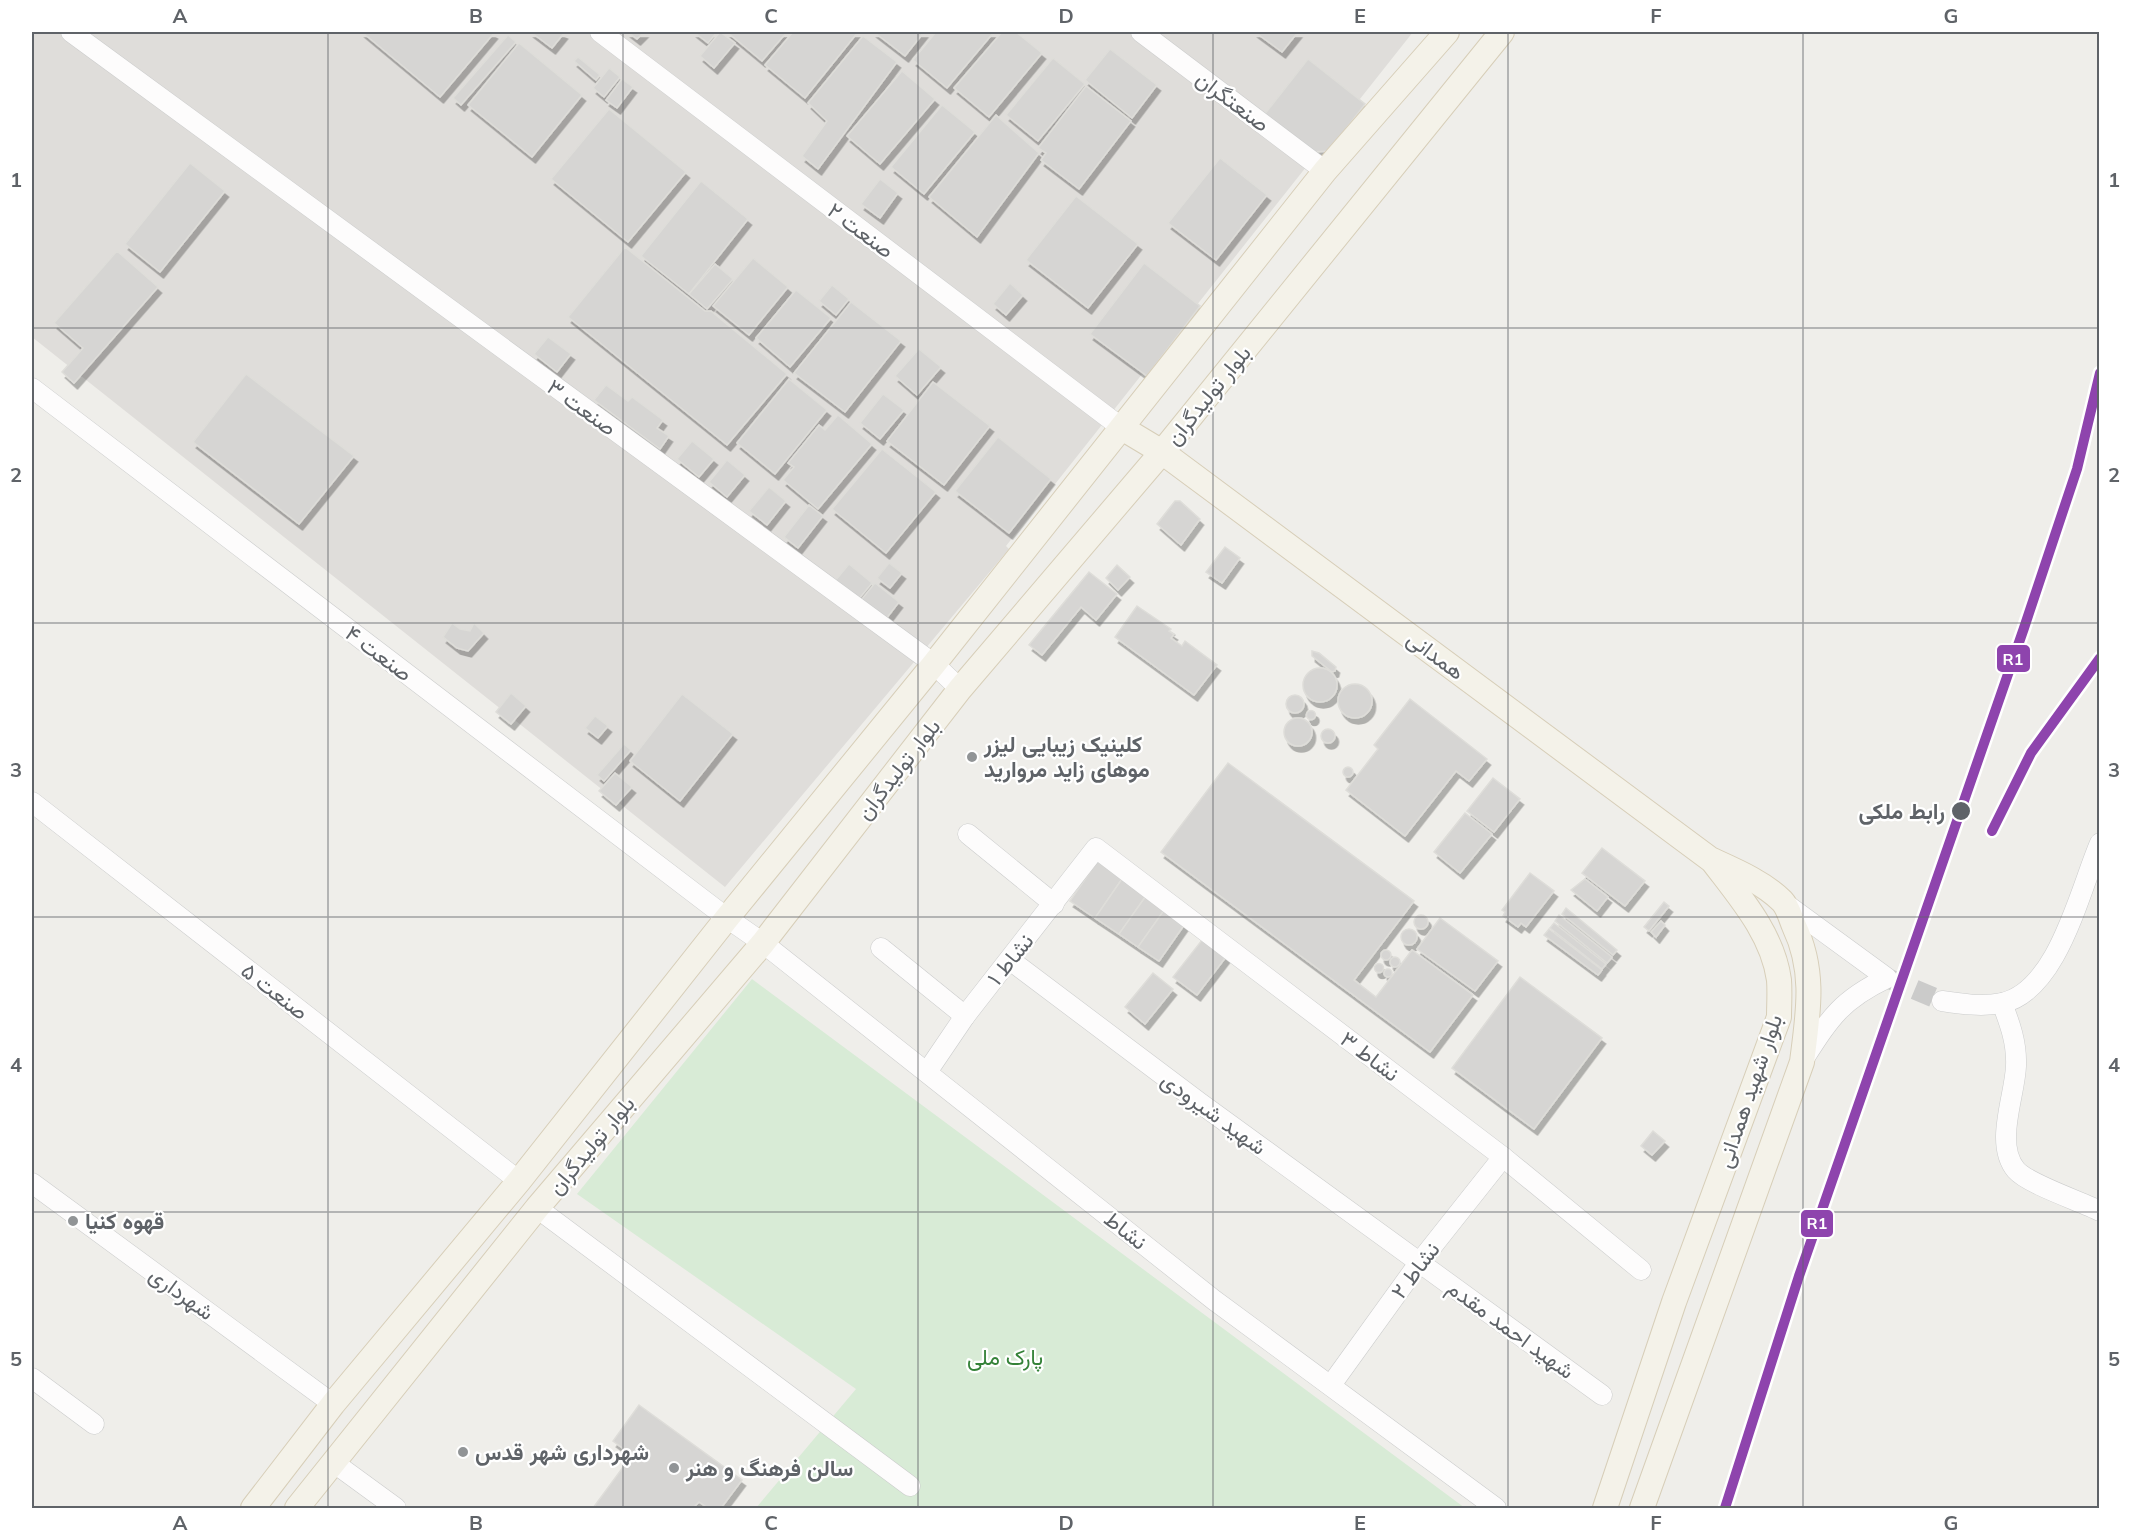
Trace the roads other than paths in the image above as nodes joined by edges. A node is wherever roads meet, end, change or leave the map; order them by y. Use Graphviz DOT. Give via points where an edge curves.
graph roads {
  1 [pos="71,32"];
  2 [pos="600,32"];
  3 [pos="1141,32"];
  4 [pos="1447,32"];
  5 [pos="1502,32"];
  6 [pos="1325,171"];
  7 [pos="32,388"];
  8 [pos="1122,428"];
  9 [pos="1162,452"];
  10 [pos="934,664"];
  11 [pos="960,688"];
  12 [pos="32,802"];
  13 [pos="968,834"];
  14 [pos="2100,843"];
  15 [pos="1096,848"];
  16 [pos="1710,859"];
  17 [pos="1783,902"];
  18 [pos="1054,904"];
  19 [pos="727,918"];
  20 [pos="763,943"];
  21 [pos="880,948"];
  22 [pos="1010,960"];
  23 [pos="1942,1001"];
  24 [pos="2002,1003"];
  25 [pos="965,1016"];
  26 [pos="1802,1062"];
  27 [pos="927,1072"];
  28 [pos="1503,1157"];
  29 [pos="519,1180"];
  30 [pos="32,1183"];
  31 [pos="537,1208"];
  32 [pos="2100,1211"];
  33 [pos="1694,1251"];
  34 [pos="1419,1263"];
  35 [pos="1729,1264"];
  36 [pos="1641,1270"];
  37 [pos="32,1378"];
  38 [pos="1331,1385"];
  39 [pos="1602,1395"];
  40 [pos="333,1404"];
  41 [pos="94,1424"];
  42 [pos="333,1461"];
  43 [pos="910,1486"];
  44 [pos="253,1509"];
  45 [pos="297,1509"];
  46 [pos="396,1509"];
  47 [pos="1496,1509"];
  48 [pos="1605,1509"];
  49 [pos="1642,1509"];
  1 -- 10 [label="street, صنعت ۳"];
  2 -- 8 [label="street, صنعت ۲"];
  3 -- 6 [label="street, صنعتگران"];
  4 -- 6 [label="main road, بلوار تولیدگران"];
  5 -- 9 [label="main road, بلوار تولیدگران"];
  6 -- 8 [label="main road, بلوار تولیدگران"];
  7 -- 19 [label="street, صنعت ۴"];
  8 -- 9 [label="main road, همدانی"];
  8 -- 10 [label="main road, بلوار تولیدگران"];
  9 -- 11 [label="main road, بلوار تولیدگران"];
  9 -- 16 [label="main road, همدانی"];
  10 -- 11 [label="street, صنعت ۳"];
  10 -- 19 [label="main road, بلوار تولیدگران"];
  11 -- 20 [label="main road, بلوار تولیدگران"];
  12 -- 29 [label="street, صنعت ۵"];
  13 -- 18 [label="street"];
  14 -- 24 [label="street" via="2051,962 2038,982 2017,998"];
  15 -- 18 [label="street, نشاط ۱"];
  15 -- 28 [label="street, نشاط ۳"];
  16 -- 17 [label="main road, بلوار شهید همدانی" via="1746,876"];
  16 -- 33 [label="main road, بلوار شهید همدانی" via="1768,941 1779,979 1779,1017"];
  17 -- 26 [label="main road, بلوار شهید همدانی" via="1803,945 1809,975"];
  17 -- 26 [label="street" via="1887,978 1859,991 1833,1014"];
  18 -- 22 [label="street, نشاط ۱"];
  19 -- 20 [label="street, صنعت ۴"];
  19 -- 29 [label="main road, بلوار تولیدگران"];
  20 -- 27 [label="street, نشاط"];
  20 -- 31 [label="main road, بلوار تولیدگران"];
  21 -- 25 [label="street"];
  22 -- 25 [label="street, نشاط ۱"];
  22 -- 34 [label="street, شهید شیرودی"];
  23 -- 24 [label="street"];
  24 -- 32 [label="street" via="2016,1055 2007,1139 2009,1157 2017,1171 2028,1179"];
  25 -- 27 [label="street, نشاط ۱"];
  26 -- 35 [label="main road, بلوار شهید همدانی"];
  27 -- 38 [label="street, نشاط" via="1214,1300"];
  28 -- 34 [label="street, نشاط ۲"];
  28 -- 36 [label="street, نشاط ۳"];
  29 -- 40 [label="main road, بلوار تولیدگران"];
  30 -- 40 [label="street, شهرداری"];
  31 -- 42 [label="main road, بلوار تولیدگران"];
  31 -- 43 [label="street"];
  33 -- 35 [label="main road"];
  33 -- 48 [label="main road, بلوار شهید همدانی"];
  34 -- 38 [label="street, نشاط ۲"];
  34 -- 39 [label="street, شهید احمد مقدم"];
  35 -- 49 [label="main road, بلوار شهید همدانی"];
  37 -- 41 [label="street"];
  38 -- 47 [label="street, نشاط"];
  40 -- 44 [label="main road, بلوار تولیدگران"];
  42 -- 45 [label="main road, بلوار تولیدگران"];
  42 -- 46 [label="street"];
}
